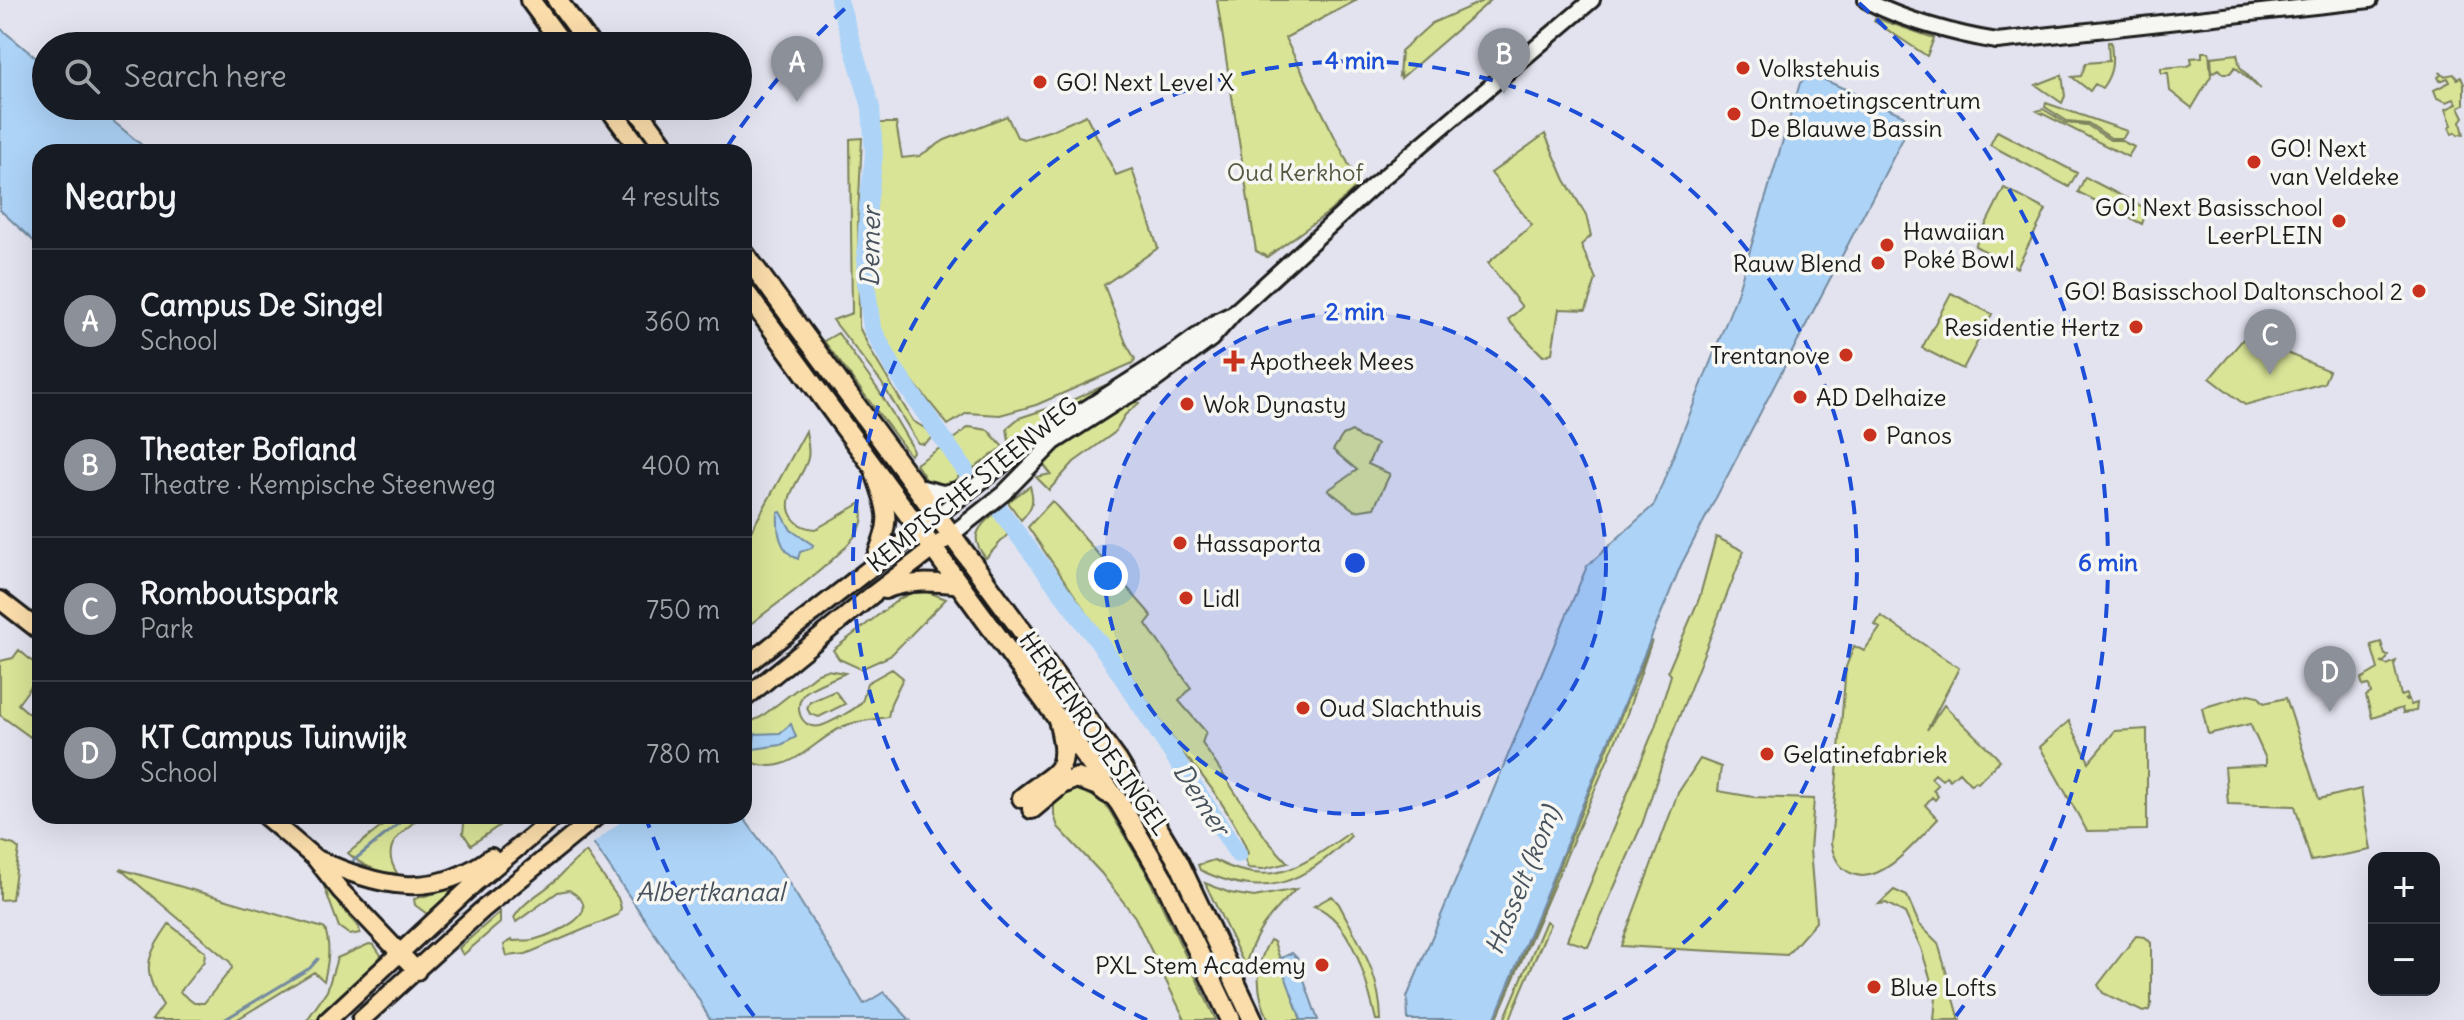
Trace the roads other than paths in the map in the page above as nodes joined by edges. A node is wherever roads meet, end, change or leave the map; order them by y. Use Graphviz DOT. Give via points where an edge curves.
graph roads {
  1 [pos="530,0"];
  2 [pos="557,0"];
  3 [pos="1592,0"];
  4 [pos="1866,0"];
  5 [pos="2370,0"];
  6 [pos="554,32"];
  7 [pos="581,32"];
  8 [pos="618,120"];
  9 [pos="645,120"];
  10 [pos="636,144"];
  11 [pos="663,144"];
  12 [pos="752,264"];
  13 [pos="752,301"];
  14 [pos="1033,451"];
  15 [pos="871,464"];
  16 [pos="915,486"];
  17 [pos="965,491"];
  18 [pos="937,516"];
  19 [pos="920,530"];
  20 [pos="951,535"];
  21 [pos="933,547"];
  22 [pos="871,568"];
  23 [pos="961,585"];
  24 [pos="872,595"];
  25 [pos="0,600"];
  26 [pos="32,625"];
  27 [pos="752,661"];
  28 [pos="752,692"];
  29 [pos="1056,714"];
  30 [pos="1120,804"];
  31 [pos="275,824"];
  32 [pos="545,824"];
  33 [pos="587,824"];
  34 [pos="540,828"];
  35 [pos="315,858"];
  36 [pos="399,954"];
  37 [pos="417,971"];
  38 [pos="328,1020"];
  39 [pos="361,1020"];
  40 [pos="1231,1020"];
  41 [pos="1253,1020"];
  1 -- 6 [label="highway"];
  2 -- 7 [label="highway"];
  3 -- 14 [label="main road, KEMPISCHE STEENWEG" via="1234,313"];
  4 -- 5 [label="main road" via="1997,41"];
  8 -- 10 [label="highway"];
  9 -- 11 [label="highway"];
  12 -- 16 [label="highway, HERKENRODESINGEL"];
  13 -- 15 [label="highway, HERKENRODESINGEL"];
  14 -- 17 [label="main road, KEMPISCHE STEENWEG"];
  14 -- 20 [label="main road, KEMPISCHE STEENWEG" via="1004,493"];
  15 -- 19 [label="highway, HERKENRODESINGEL"];
  15 -- 22 [label="main road" via="887,525"];
  16 -- 17 [label="main road" via="943,493"];
  16 -- 18 [label="highway, HERKENRODESINGEL"];
  17 -- 18 [label="main road, KEMPISCHE STEENWEG"];
  18 -- 19 [label="main road, KEMPISCHE STEENWEG"];
  18 -- 20 [label="highway, HERKENRODESINGEL"];
  19 -- 21 [label="highway, HERKENRODESINGEL"];
  19 -- 22 [label="main road, KEMPISCHE STEENWEG"];
  20 -- 21 [label="main road, KEMPISCHE STEENWEG"];
  20 -- 41 [label="highway, HERKENRODESINGEL" via="1150,812"];
  21 -- 23 [label="highway, HERKENRODESINGEL"];
  21 -- 24 [label="main road, KEMPISCHE STEENWEG"];
  22 -- 27 [label="main road, KEMPISCHE STEENWEG"];
  23 -- 24 [label="main road" via="901,584"];
  23 -- 29 [label="highway, HERKENRODESINGEL"];
  24 -- 28 [label="main road, KEMPISCHE STEENWEG"];
  25 -- 26 [label="main road"];
  29 -- 30 [label="highway, HERKENRODESINGEL"];
  29 -- 30 [label="highway" via="1063,742 1060,770 1027,804 1077,778 1098,786"];
  30 -- 40 [label="highway, HERKENRODESINGEL" via="1162,876"];
  31 -- 35 [label="main road"];
  32 -- 34 [label="main road"];
  33 -- 37 [label="main road"];
  34 -- 35 [label="main road" via="511,841 476,869 435,884 374,882"];
  34 -- 36 [label="main road"];
  35 -- 36 [label="main road"];
  36 -- 37 [label="main road"];
  36 -- 38 [label="main road"];
  37 -- 39 [label="main road"];
}
